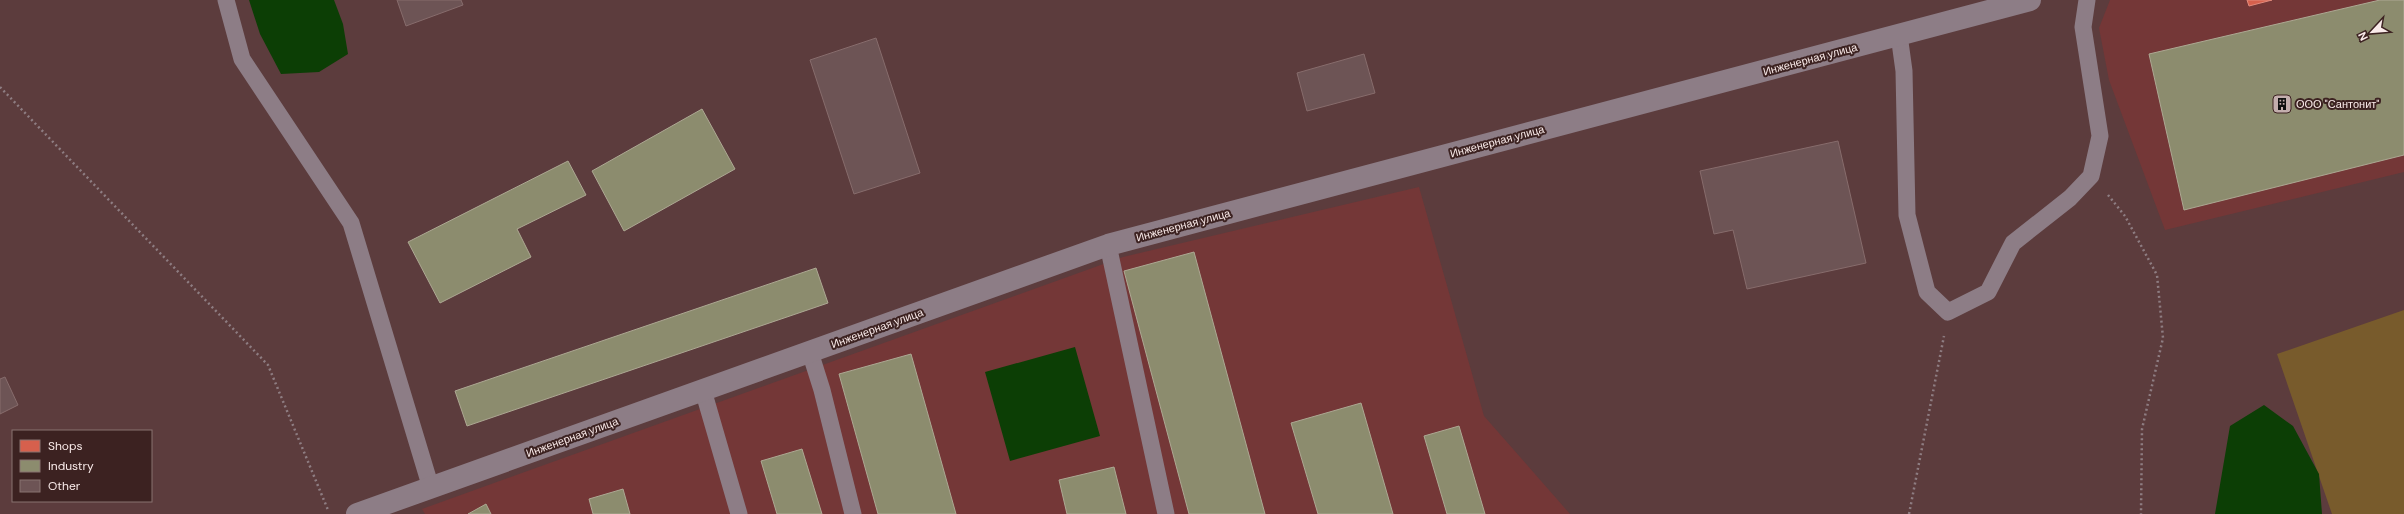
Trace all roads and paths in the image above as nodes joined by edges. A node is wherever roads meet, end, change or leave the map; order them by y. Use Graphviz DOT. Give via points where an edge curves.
graph roads {
  1 [pos="226,0"];
  2 [pos="2030,0"];
  3 [pos="2087,0"];
  4 [pos="1899,35"];
  5 [pos="0,87"];
  6 [pos="2091,176"];
  7 [pos="1108,245"];
  8 [pos="1948,312"];
  9 [pos="810,352"];
  10 [pos="703,390"];
  11 [pos="431,488"];
  12 [pos="330,514"];
  13 [pos="357,514"];
  14 [pos="739,514"];
  15 [pos="853,514"];
  16 [pos="1166,514"];
  17 [pos="1909,514"];
  18 [pos="2141,514"];
  1 -- 11 [label="lane" via="242,59 351,223"];
  2 -- 4 [label="street, Инженерная улица"];
  3 -- 6 [label="lane" via="2083,27 2100,136"];
  4 -- 7 [label="street, Инженерная улица"];
  4 -- 8 [label="lane" via="1904,71 1907,215 1928,292"];
  5 -- 12 [label="path" via="268,365"];
  6 -- 8 [label="lane" via="2070,198 2013,243 1988,292"];
  6 -- 18 [label="path" via="2125,216 2156,275 2162,338 2142,429"];
  7 -- 9 [label="street, Инженерная улица"];
  7 -- 16 [label="lane"];
  8 -- 17 [label="path"];
  9 -- 10 [label="street, Инженерная улица"];
  9 -- 15 [label="lane"];
  10 -- 11 [label="street, Инженерная улица"];
  10 -- 14 [label="lane"];
  11 -- 13 [label="street, Инженерная улица"];
}
